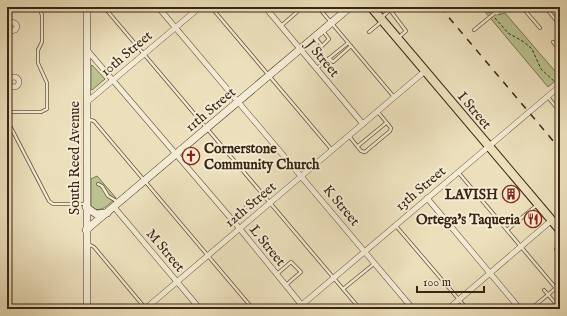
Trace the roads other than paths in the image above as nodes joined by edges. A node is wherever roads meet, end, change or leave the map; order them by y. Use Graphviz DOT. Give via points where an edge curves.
graph roads {
  1 [pos="39,7"];
  2 [pos="87,7"];
  3 [pos="104,7"];
  4 [pos="158,7"];
  5 [pos="200,7"];
  6 [pos="211,7"];
  7 [pos="265,7"];
  8 [pos="318,7"];
  9 [pos="371,7"];
  10 [pos="522,7"];
  11 [pos="545,7"];
  12 [pos="347,8"];
  13 [pos="390,9"];
  14 [pos="498,10"];
  15 [pos="297,12"];
  16 [pos="382,19"];
  17 [pos="331,23"];
  18 [pos="560,25"];
  19 [pos="281,26"];
  20 [pos="176,28"];
  21 [pos="540,28"];
  22 [pos="474,30"];
  23 [pos="322,31"];
  24 [pos="369,32"];
  25 [pos="315,37"];
  26 [pos="398,38"];
  27 [pos="553,42"];
  28 [pos="348,43"];
  29 [pos="351,46"];
  30 [pos="300,49"];
  31 [pos="87,50"];
  32 [pos="560,50"];
  33 [pos="144,54"];
  34 [pos="329,58"];
  35 [pos="317,69"];
  36 [pos="425,71"];
  37 [pos="269,76"];
  38 [pos="113,80"];
  39 [pos="8,86"];
  40 [pos="559,86"];
  41 [pos="547,96"];
  42 [pos="394,98"];
  43 [pos="87,102"];
  44 [pos="238,102"];
  45 [pos="7,112"];
  46 [pos="378,112"];
  47 [pos="560,112"];
  48 [pos="87,119"];
  49 [pos="7,120"];
  50 [pos="386,122"];
  51 [pos="363,124"];
  52 [pos="207,129"];
  53 [pos="349,136"];
  54 [pos="358,146"];
  55 [pos="488,146"];
  56 [pos="332,151"];
  57 [pos="176,154"];
  58 [pos="458,172"];
  59 [pos="302,176"];
  60 [pos="145,181"];
  61 [pos="98,184"];
  62 [pos="262,194"];
  63 [pos="427,198"];
  64 [pos="270,203"];
  65 [pos="538,204"];
  66 [pos="86,206"];
  67 [pos="114,207"];
  68 [pos="232,220"];
  69 [pos="552,220"];
  70 [pos="395,225"];
  71 [pos="240,229"];
  72 [pos="86,230"];
  73 [pos="507,230"];
  74 [pos="560,230"];
  75 [pos="87,243"];
  76 [pos="560,246"];
  77 [pos="521,247"];
  78 [pos="365,251"];
  79 [pos="560,253"];
  80 [pos="208,256"];
  81 [pos="375,263"];
  82 [pos="490,273"];
  83 [pos="277,274"];
  84 [pos="334,278"];
  85 [pos="177,282"];
  86 [pos="286,285"];
  87 [pos="556,288"];
  88 [pos="343,289"];
  89 [pos="544,290"];
  90 [pos="560,293"];
  91 [pos="548,294"];
  92 [pos="459,300"];
  93 [pos="557,305"];
  94 [pos="303,307"];
  95 [pos="532,308"];
  96 [pos="87,309"];
  97 [pos="146,309"];
  98 [pos="200,309"];
  99 [pos="254,309"];
  100 [pos="297,309"];
  101 [pos="360,309"];
  102 [pos="413,309"];
  103 [pos="448,309"];
  104 [pos="467,309"];
  105 [pos="520,309"];
  1 -- 45 [label="lane" via="42,15 42,42 38,50 38,63 47,83 47,109 41,112"];
  2 -- 31 [label="street, South Reed Avenue"];
  3 -- 33 [label="lane"];
  4 -- 20 [label="street, K Street"];
  5 -- 20 [label="street, 10th Street"];
  6 -- 37 [label="lane"];
  7 -- 19 [label="street, J Street"];
  8 -- 17 [label="lane"];
  9 -- 16 [label="main road, I Street"];
  10 -- 21 [label="lane"];
  11 -- 18 [label="lane"];
  12 -- 17 [label="street, 11th Street"];
  13 -- 16 [label="lane"];
  13 -- 26 [label="lane" via="406,31"];
  14 -- 22 [label="lane"];
  15 -- 19 [label="lane"];
  16 -- 24 [label="lane"];
  16 -- 26 [label="main road, I Street"];
  17 -- 23 [label="street, 11th Street"];
  17 -- 28 [label="lane"];
  19 -- 30 [label="street, J Street"];
  20 -- 33 [label="street, 10th Street"];
  20 -- 44 [label="street, K Street"];
  23 -- 25 [label="street, 11th Street"];
  23 -- 25 [label="lane" via="330,40 322,46"];
  25 -- 30 [label="street, 11th Street"];
  26 -- 36 [label="main road, I Street"];
  27 -- 32 [label="lane"];
  28 -- 29 [label="lane"];
  28 -- 34 [label="lane"];
  29 -- 34 [label="lane" via="333,62"];
  29 -- 42 [label="lane"];
  30 -- 35 [label="street, J Street"];
  30 -- 37 [label="street, 11th Street"];
  31 -- 38 [label="street, L Street"];
  31 -- 43 [label="street, South Reed Avenue"];
  33 -- 38 [label="street, 10th Street"];
  33 -- 52 [label="lane"];
  34 -- 35 [label="lane"];
  35 -- 51 [label="street, J Street"];
  36 -- 42 [label="street, 12th Street"];
  36 -- 55 [label="main road, I Street"];
  37 -- 44 [label="street, 11th Street"];
  37 -- 56 [label="lane"];
  38 -- 43 [label="street, 10th Street"];
  38 -- 57 [label="street, L Street"];
  39 -- 39 [label="street" via="14,87 18,84 18,79 11,78"];
  40 -- 41 [label="street, 13th Street"];
  41 -- 47 [label="lane"];
  41 -- 55 [label="street, 13th Street"];
  42 -- 46 [label="street, 12th Street"];
  43 -- 48 [label="street, South Reed Avenue"];
  44 -- 52 [label="street, 11th Street"];
  44 -- 59 [label="street, K Street"];
  46 -- 50 [label="lane"];
  46 -- 51 [label="street, 12th Street"];
  48 -- 60 [label="lane" via="94,121"];
  48 -- 66 [label="street, South Reed Avenue"];
  49 -- 66 [label="lane" via="49,201 53,204"];
  50 -- 54 [label="lane"];
  50 -- 54 [label="lane" via="391,128 390,131 365,152"];
  51 -- 53 [label="street, 12th Street"];
  52 -- 57 [label="street, 11th Street"];
  52 -- 62 [label="lane"];
  53 -- 54 [label="lane"];
  53 -- 56 [label="street, 12th Street"];
  55 -- 58 [label="street, 13th Street"];
  55 -- 65 [label="main road, I Street"];
  56 -- 59 [label="street, 12th Street"];
  57 -- 60 [label="street, 11th Street"];
  57 -- 68 [label="street, L Street"];
  58 -- 63 [label="street, 13th Street"];
  58 -- 73 [label="lane"];
  59 -- 64 [label="street, 12th Street"];
  59 -- 78 [label="street, K Street"];
  60 -- 67 [label="street, 11th Street"];
  60 -- 80 [label="lane"];
  61 -- 67 [label="lane" via="110,197"];
  62 -- 64 [label="lane"];
  62 -- 68 [label="lane"];
  63 -- 70 [label="street, 13th Street"];
  63 -- 82 [label="street"];
  64 -- 71 [label="street, 12th Street"];
  64 -- 84 [label="lane"];
  65 -- 69 [label="main road, I Street"];
  65 -- 73 [label="lane"];
  66 -- 67 [label="street" via="96,214"];
  66 -- 72 [label="street, South Reed Avenue"];
  67 -- 72 [label="street, 11th Street"];
  67 -- 85 [label="street, M Street"];
  68 -- 71 [label="street, L Street"];
  69 -- 74 [label="main road, I Street"];
  69 -- 77 [label="street"];
  70 -- 78 [label="street, 13th Street"];
  70 -- 92 [label="lane"];
  71 -- 80 [label="street, 12th Street"];
  71 -- 83 [label="street, L Street"];
  72 -- 75 [label="street, South Reed Avenue"];
  73 -- 77 [label="lane"];
  75 -- 96 [label="street, South Reed Avenue"];
  75 -- 97 [label="lane" via="94,247"];
  76 -- 79 [label="lane" via="556,249"];
  77 -- 82 [label="street"];
  77 -- 87 [label="lane"];
  78 -- 81 [label="street, K Street"];
  78 -- 84 [label="street, 13th Street"];
  80 -- 85 [label="street, 12th Street"];
  80 -- 99 [label="lane"];
  81 -- 88 [label="lane"];
  81 -- 102 [label="street, K Street"];
  82 -- 92 [label="street"];
  82 -- 105 [label="street"];
  83 -- 86 [label="street, L Street"];
  83 -- 86 [label="lane" via="291,262 301,272"];
  84 -- 88 [label="lane"];
  84 -- 94 [label="street, 13th Street"];
  85 -- 97 [label="street, 12th Street"];
  85 -- 98 [label="street, M Street"];
  86 -- 94 [label="street, L Street"];
  87 -- 90 [label="lane"];
  87 -- 91 [label="lane"];
  88 -- 101 [label="lane"];
  89 -- 91 [label="lane"];
  91 -- 93 [label="lane"];
  91 -- 95 [label="lane"];
  92 -- 103 [label="street"];
  92 -- 104 [label="lane"];
  94 -- 100 [label="street, 13th Street"];
}
